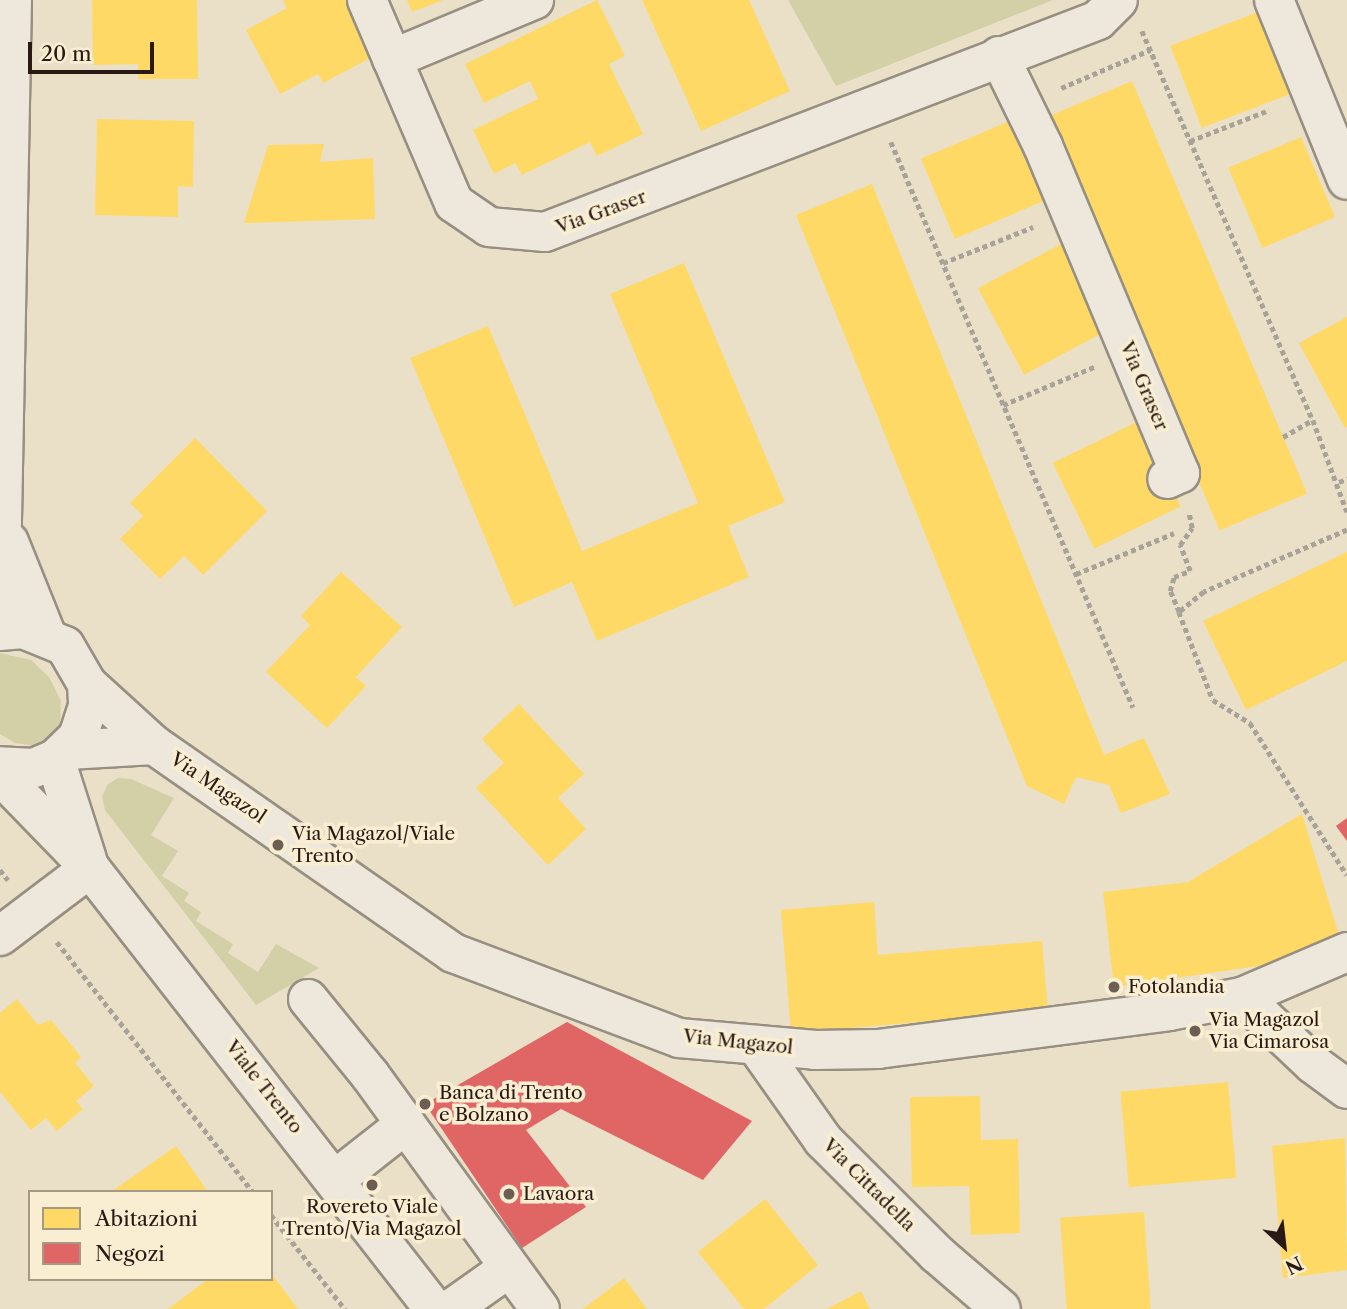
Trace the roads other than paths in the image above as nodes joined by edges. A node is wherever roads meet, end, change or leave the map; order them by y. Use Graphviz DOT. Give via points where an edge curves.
graph roads {
  1 [pos="12,0"];
  2 [pos="367,0"];
  3 [pos="534,0"];
  4 [pos="1118,0"];
  5 [pos="1274,0"];
  6 [pos="999,56"];
  7 [pos="392,59"];
  8 [pos="1347,180"];
  9 [pos="1174,476"];
  10 [pos="5,531"];
  11 [pos="0,624"];
  12 [pos="0,631"];
  13 [pos="46,634"];
  14 [pos="87,684"];
  15 [pos="154,745"];
  16 [pos="61,755"];
  17 [pos="0,766"];
  18 [pos="0,775"];
  19 [pos="90,868"];
  20 [pos="15,924"];
  21 [pos="1347,952"];
  22 [pos="1242,997"];
  23 [pos="308,999"];
  24 [pos="756,1045"];
  25 [pos="1347,1089"];
  26 [pos="406,1124"];
  27 [pos="336,1179"];
  28 [pos="509,1268"];
  29 [pos="434,1309"];
  30 [pos="451,1309"];
  31 [pos="540,1309"];
  32 [pos="1001,1309"];
  1 -- 10 [label="street"];
  2 -- 7 [label="street, Via Graser"];
  3 -- 7 [label="street"];
  4 -- 6 [label="street, Via Graser" via="1098,20"];
  5 -- 8 [label="street" via="1284,52"];
  6 -- 7 [label="street, Via Graser" via="545,232 489,227 454,203"];
  6 -- 9 [label="street, Via Graser" via="1023,104 1035,150"];
  10 -- 11 [label="street"];
  10 -- 13 [label="street"];
  12 -- 13 [label="street"];
  13 -- 14 [label="street" via="65,646"];
  14 -- 15 [label="street, Via Magazol"];
  14 -- 16 [label="street" via="85,722"];
  15 -- 16 [label="street, Via Magazol"];
  15 -- 24 [label="street, Via Magazol" via="453,953 679,1038"];
  16 -- 17 [label="street" via="34,768"];
  16 -- 19 [label="street, Viale Trento"];
  18 -- 19 [label="street, Viale Trento"];
  19 -- 20 [label="street"];
  19 -- 27 [label="street, Viale Trento"];
  21 -- 22 [label="street, Via Magazol"];
  22 -- 24 [label="street, Via Magazol" via="1169,1011 878,1049"];
  22 -- 25 [label="street" via="1313,1064"];
  23 -- 26 [label="street"];
  24 -- 32 [label="street, Via Cittadella" via="823,1140 937,1254"];
  26 -- 27 [label="street"];
  26 -- 28 [label="street"];
  27 -- 29 [label="street, Viale Trento"];
  28 -- 30 [label="street"];
  28 -- 31 [label="street"];
}
